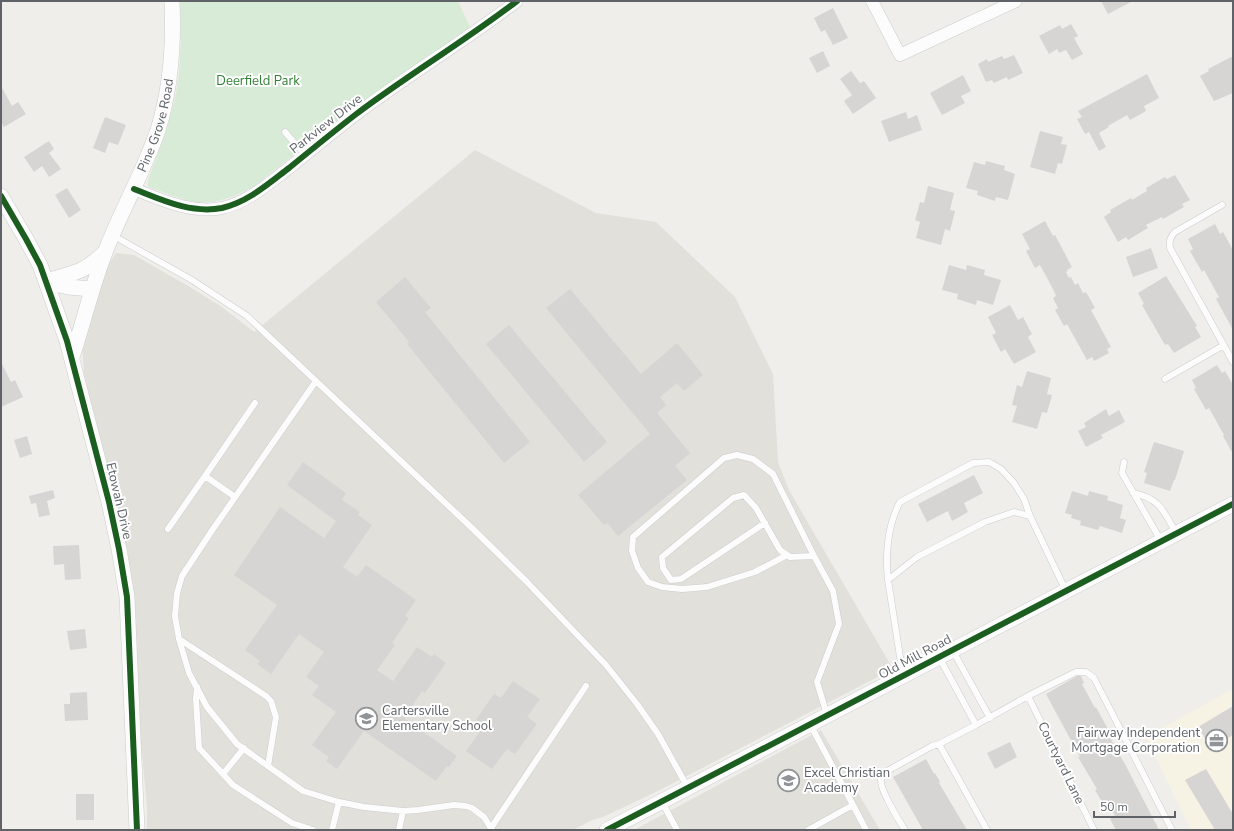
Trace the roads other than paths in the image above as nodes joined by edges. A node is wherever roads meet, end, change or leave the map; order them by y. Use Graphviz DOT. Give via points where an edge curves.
graph roads {
  1 [pos="172,1"];
  2 [pos="517,1"];
  3 [pos="872,1"];
  4 [pos="1016,1"];
  5 [pos="285,132"];
  6 [pos="305,155"];
  7 [pos="134,189"];
  8 [pos="1,196"];
  9 [pos="1222,205"];
  10 [pos="112,236"];
  11 [pos="105,252"];
  12 [pos="46,281"];
  13 [pos="92,289"];
  14 [pos="1224,345"];
  15 [pos="1231,352"];
  16 [pos="72,357"];
  17 [pos="1233,362"];
  18 [pos="1165,379"];
  19 [pos="316,381"];
  20 [pos="255,403"];
  21 [pos="1124,462"];
  22 [pos="205,476"];
  23 [pos="1133,492"];
  24 [pos="235,497"];
  25 [pos="1233,504"];
  26 [pos="1030,516"];
  27 [pos="764,523"];
  28 [pos="168,529"];
  29 [pos="1176,533"];
  30 [pos="1162,541"];
  31 [pos="787,555"];
  32 [pos="814,556"];
  33 [pos="888,580"];
  34 [pos="1066,591"];
  35 [pos="179,639"];
  36 [pos="952,650"];
  37 [pos="939,657"];
  38 [pos="903,676"];
  39 [pos="586,686"];
  40 [pos="197,687"];
  41 [pos="1028,696"];
  42 [pos="827,715"];
  43 [pos="990,718"];
  44 [pos="810,724"];
  45 [pos="976,725"];
  46 [pos="939,744"];
  47 [pos="244,748"];
  48 [pos="268,766"];
  49 [pos="223,774"];
  50 [pos="688,788"];
  51 [pos="339,802"];
  52 [pos="662,802"];
  53 [pos="853,806"];
  54 [pos="403,810"];
  55 [pos="492,829"];
  56 [pos="137,830"];
  57 [pos="313,830"];
  58 [pos="332,830"];
  59 [pos="399,830"];
  60 [pos="607,830"];
  61 [pos="677,830"];
  62 [pos="808,830"];
  63 [pos="866,830"];
  64 [pos="905,830"];
  65 [pos="987,830"];
  66 [pos="1094,830"];
  67 [pos="1172,830"];
  1 -- 7 [label="street, Pine Grove Road" via="172,62 166,100 158,131"];
  2 -- 6 [label="street, Parkview Drive" via="356,114"];
  3 -- 4 [label="street" via="900,55"];
  5 -- 6 [label="lane"];
  6 -- 7 [label="street, Parkview Drive" via="252,196 223,208 200,209 182,206"];
  7 -- 10 [label="street, Pine Grove Road"];
  8 -- 12 [label="street, Etowah Drive"];
  9 -- 14 [label="lane" via="1175,232 1169,244"];
  10 -- 11 [label="street, Pine Grove Road"];
  10 -- 19 [label="lane" via="227,302 259,327"];
  11 -- 12 [label="street" via="84,270"];
  11 -- 13 [label="street, Pine Grove Road"];
  12 -- 13 [label="street" via="68,287"];
  12 -- 16 [label="street, Etowah Drive"];
  13 -- 16 [label="street, Pine Grove Road"];
  14 -- 15 [label="lane"];
  14 -- 18 [label="lane"];
  15 -- 17 [label="lane"];
  16 -- 56 [label="street, Etowah Drive" via="109,502 127,597"];
  19 -- 24 [label="lane"];
  19 -- 50 [label="lane" via="479,534 606,665 658,734"];
  20 -- 22 [label="lane"];
  21 -- 23 [label="lane" via="1122,473"];
  22 -- 24 [label="lane"];
  22 -- 28 [label="lane"];
  23 -- 29 [label="lane" via="1157,502"];
  23 -- 30 [label="lane"];
  24 -- 35 [label="lane" via="187,568 178,586 175,616"];
  25 -- 29 [label="street, Old Mill Road"];
  26 -- 33 [label="lane" via="1014,512 985,522 917,557"];
  26 -- 33 [label="lane" via="1014,483 1001,470 989,462 973,463 900,502 894,513 890,532"];
  26 -- 34 [label="lane"];
  27 -- 27 [label="lane" via="756,508 744,495 733,498 662,557 663,568 671,580 681,579"];
  27 -- 31 [label="lane" via="780,550"];
  29 -- 30 [label="street, Old Mill Road"];
  30 -- 34 [label="street, Old Mill Road"];
  31 -- 32 [label="lane"];
  31 -- 32 [label="lane" via="755,572 707,587 682,589 662,587 648,582 638,568 632,551 633,537 724,458 737,455 753,459 773,474"];
  32 -- 42 [label="lane" via="833,592 839,624 817,682"];
  33 -- 38 [label="lane"];
  34 -- 36 [label="street, Old Mill Road"];
  35 -- 40 [label="lane" via="189,673"];
  35 -- 48 [label="lane" via="266,696 271,702 276,716"];
  36 -- 37 [label="street, Old Mill Road"];
  36 -- 43 [label="lane"];
  37 -- 38 [label="street, Old Mill Road"];
  37 -- 45 [label="lane"];
  38 -- 42 [label="street, Old Mill Road"];
  39 -- 55 [label="lane"];
  40 -- 47 [label="lane" via="207,707"];
  40 -- 49 [label="lane" via="199,748"];
  41 -- 43 [label="lane"];
  41 -- 66 [label="lane, Courtyard Lane"];
  41 -- 67 [label="lane" via="1076,672 1086,672 1094,678"];
  42 -- 44 [label="street, Old Mill Road"];
  43 -- 45 [label="lane"];
  44 -- 50 [label="street, Old Mill Road"];
  44 -- 53 [label="lane"];
  45 -- 46 [label="lane"];
  46 -- 64 [label="lane" via="889,770 880,780"];
  46 -- 65 [label="lane"];
  47 -- 48 [label="lane"];
  47 -- 49 [label="lane"];
  48 -- 51 [label="lane" via="303,791"];
  49 -- 57 [label="lane" via="234,785 292,823"];
  50 -- 52 [label="street, Old Mill Road"];
  51 -- 54 [label="lane"];
  51 -- 58 [label="lane"];
  52 -- 60 [label="street, Old Mill Road"];
  52 -- 61 [label="lane"];
  53 -- 62 [label="lane"];
  53 -- 63 [label="lane"];
  54 -- 55 [label="lane" via="466,806 484,817"];
  54 -- 59 [label="lane"];
}
